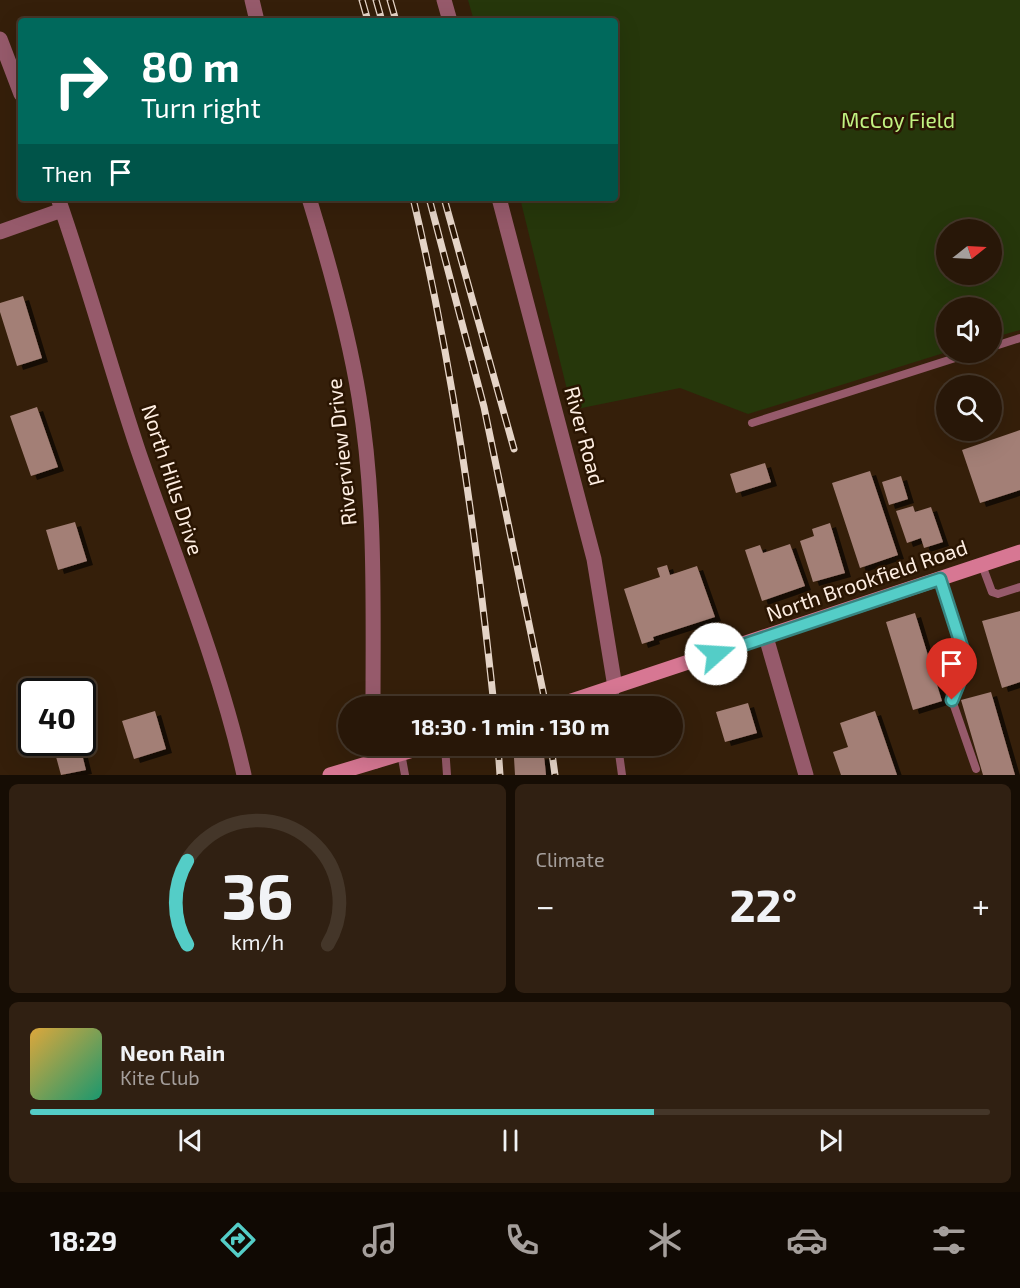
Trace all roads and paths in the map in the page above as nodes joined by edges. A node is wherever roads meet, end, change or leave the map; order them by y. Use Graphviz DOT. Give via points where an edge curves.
graph roads {
  1 [pos="252,0"];
  2 [pos="444,0"];
  3 [pos="256,18"];
  4 [pos="449,18"];
  5 [pos="0,39"];
  6 [pos="18,86"];
  7 [pos="310,201"];
  8 [pos="500,201"];
  9 [pos="60,204"];
  10 [pos="0,232"];
  11 [pos="1020,338"];
  12 [pos="1002,344"];
  13 [pos="940,363"];
  14 [pos="752,423"];
  15 [pos="1020,552"];
  16 [pos="982,565"];
  17 [pos="940,579"];
  18 [pos="1020,587"];
  19 [pos="766,637"];
  20 [pos="615,687"];
  21 [pos="373,696"];
  22 [pos="587,696"];
  23 [pos="615,696"];
  24 [pos="369,756"];
  25 [pos="402,756"];
  26 [pos="446,756"];
  27 [pos="619,756"];
  28 [pos="976,769"];
  29 [pos="244,775"];
  30 [pos="330,775"];
  31 [pos="405,775"];
  32 [pos="447,775"];
  33 [pos="622,775"];
  34 [pos="806,775"];
  1 -- 3 [label="street"];
  2 -- 4 [label="street"];
  5 -- 6 [label="street"];
  7 -- 21 [label="street, Riverview Drive" via="360,399 372,544"];
  8 -- 20 [label="street, River Road" via="594,559"];
  9 -- 10 [label="street"];
  9 -- 29 [label="street, North Hills Drive"];
  11 -- 12 [label="lane"];
  13 -- 14 [label="lane"];
  15 -- 16 [label="street, North Brookfield Road"];
  16 -- 17 [label="street, North Brookfield Road"];
  16 -- 18 [label="lane" via="992,592 998,594"];
  17 -- 19 [label="street, North Brookfield Road"];
  17 -- 28 [label="lane" via="967,663 952,700"];
  19 -- 20 [label="street, North Brookfield Road"];
  19 -- 34 [label="street"];
  20 -- 22 [label="street, North Brookfield Road"];
  20 -- 23 [label="lane"];
  24 -- 30 [label="street"];
  25 -- 31 [label="lane"];
  26 -- 32 [label="lane"];
  27 -- 33 [label="lane"];
}
